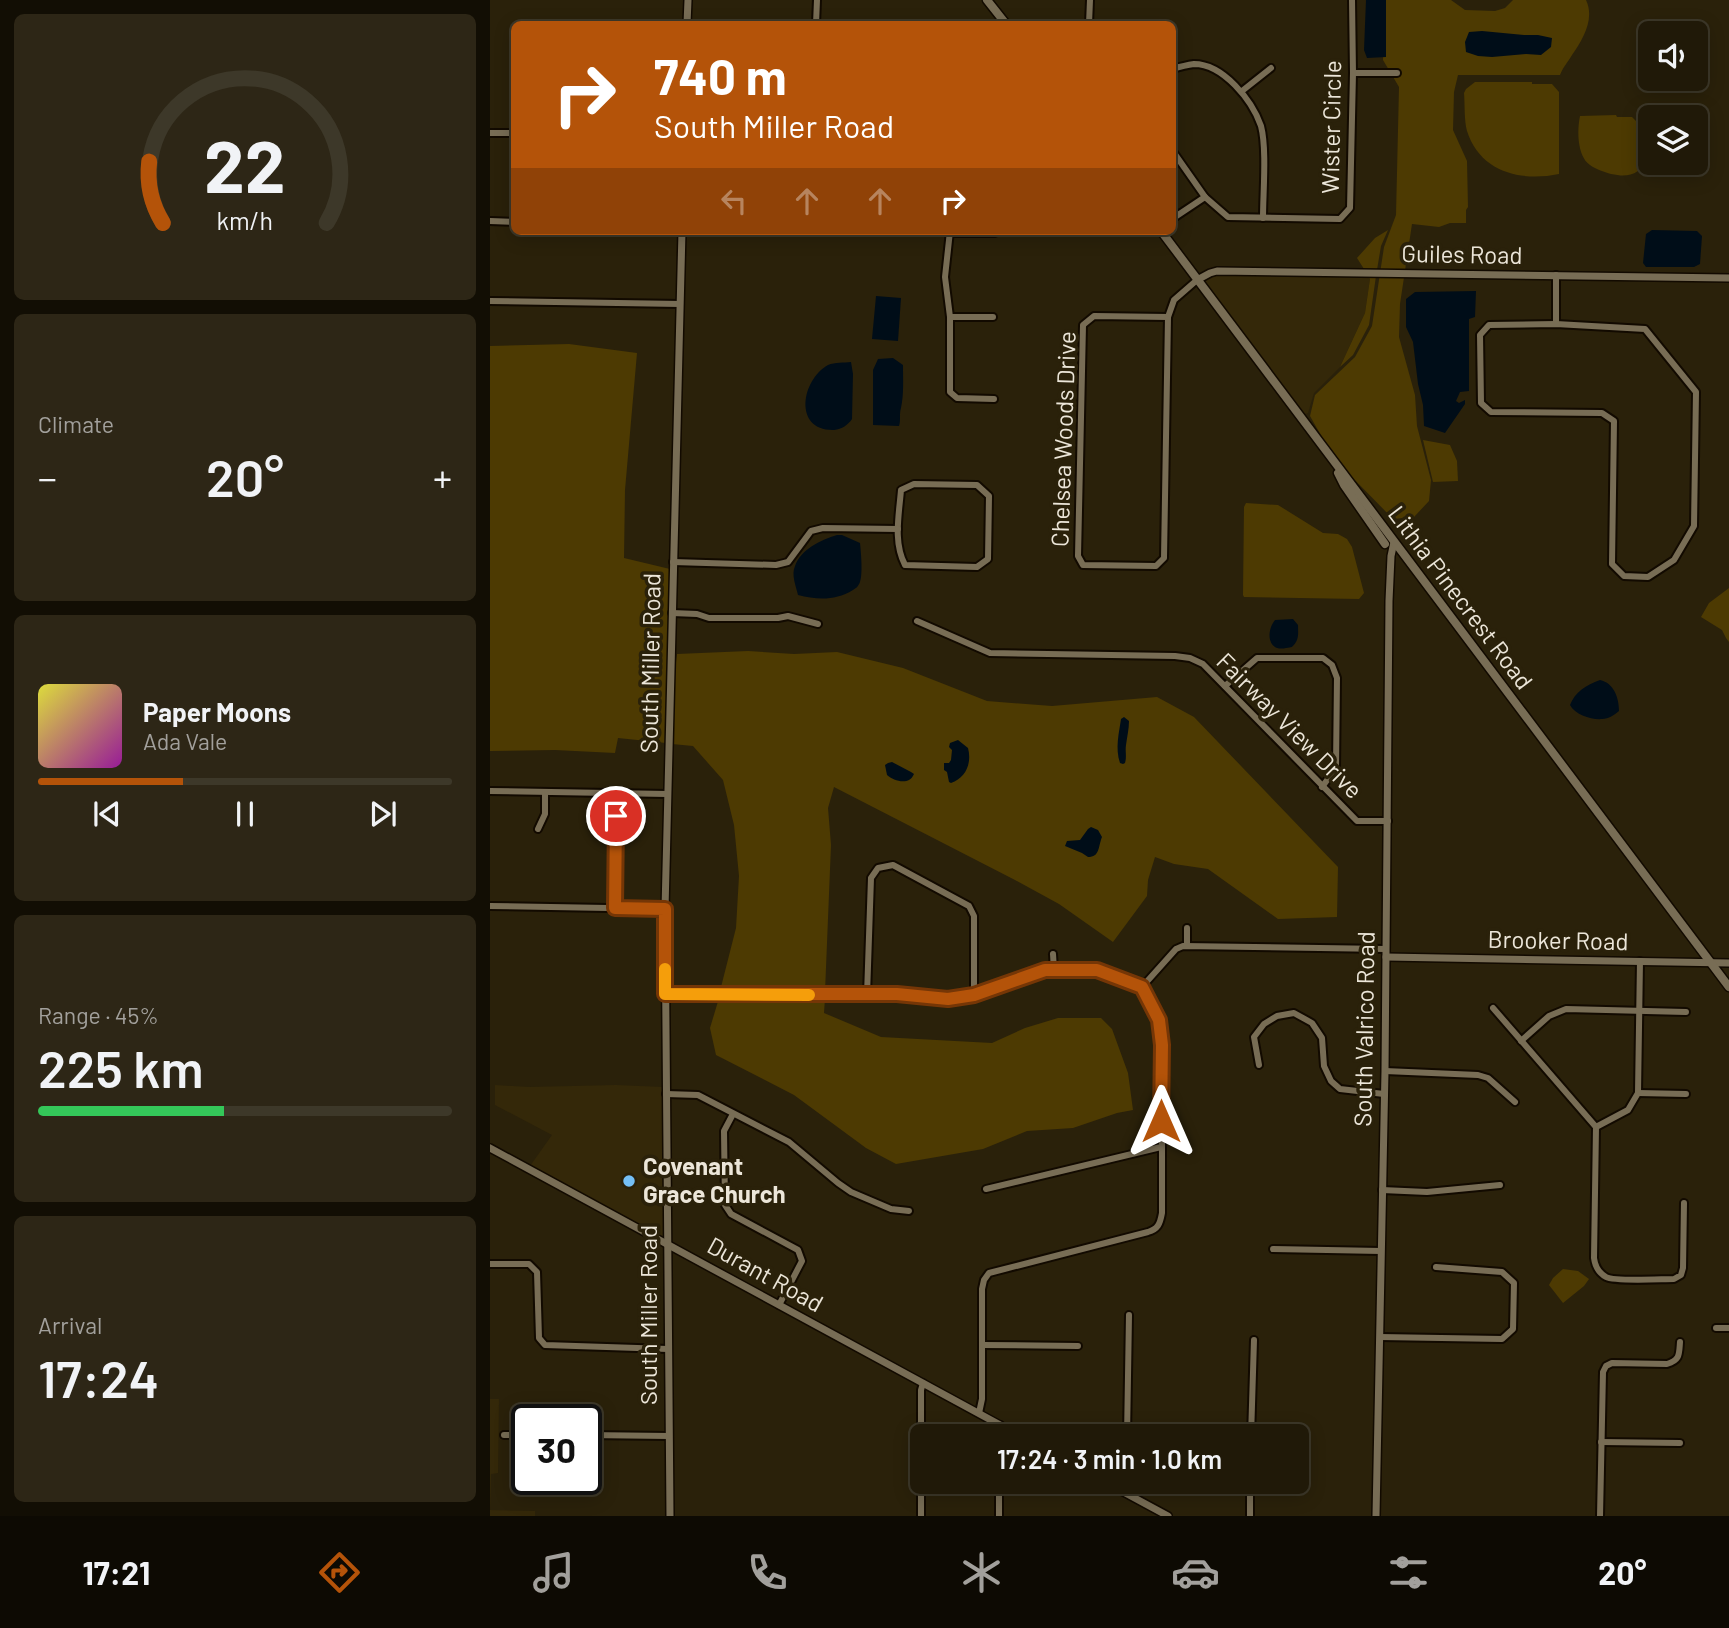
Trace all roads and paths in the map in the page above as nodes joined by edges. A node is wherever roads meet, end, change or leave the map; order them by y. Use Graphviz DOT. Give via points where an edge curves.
graph roads {
  1 [pos="688,0"];
  2 [pos="817,0"];
  3 [pos="987,0"];
  4 [pos="1090,0"];
  5 [pos="1352,0"];
  6 [pos="687,21"];
  7 [pos="816,21"];
  8 [pos="1004,21"];
  9 [pos="1089,21"];
  10 [pos="1176,68"];
  11 [pos="1271,68"];
  12 [pos="1353,73"];
  13 [pos="1397,73"];
  14 [pos="1242,91"];
  15 [pos="490,133"];
  16 [pos="511,133"];
  17 [pos="1176,156"];
  18 [pos="1205,197"];
  19 [pos="1176,216"];
  20 [pos="1262,218"];
  21 [pos="490,221"];
  22 [pos="511,222"];
  23 [pos="682,235"];
  24 [pos="950,235"];
  25 [pos="1164,235"];
  26 [pos="1556,275"];
  27 [pos="1729,278"];
  28 [pos="1198,280"];
  29 [pos="490,301"];
  30 [pos="680,304"];
  31 [pos="950,317"];
  32 [pos="993,317"];
  33 [pos="1168,317"];
  34 [pos="1556,324"];
  35 [pos="994,399"];
  36 [pos="898,529"];
  37 [pos="1390,543"];
  38 [pos="673,562"];
  39 [pos="672,613"];
  40 [pos="917,621"];
  41 [pos="818,624"];
  42 [pos="1225,686"];
  43 [pos="1322,787"];
  44 [pos="490,792"];
  45 [pos="545,792"];
  46 [pos="616,793"];
  47 [pos="667,794"];
  48 [pos="1388,821"];
  49 [pos="538,829"];
  50 [pos="490,906"];
  51 [pos="615,908"];
  52 [pos="665,909"];
  53 [pos="1187,928"];
  54 [pos="1186,946"];
  55 [pos="1386,953"];
  56 [pos="1053,954"];
  57 [pos="1640,961"];
  58 [pos="1711,963"];
  59 [pos="1729,963"];
  60 [pos="1054,970"];
  61 [pos="1142,987"];
  62 [pos="1729,987"];
  63 [pos="665,994"];
  64 [pos="867,995"];
  65 [pos="974,995"];
  66 [pos="1493,1008"];
  67 [pos="1639,1010"];
  68 [pos="1686,1012"];
  69 [pos="1521,1041"];
  70 [pos="1259,1065"];
  71 [pos="1385,1071"];
  72 [pos="1638,1093"];
  73 [pos="666,1094"];
  74 [pos="1384,1094"];
  75 [pos="1686,1094"];
  76 [pos="1515,1102"];
  77 [pos="733,1114"];
  78 [pos="1596,1127"];
  79 [pos="1161,1147"];
  80 [pos="490,1148"];
  81 [pos="1500,1185"];
  82 [pos="986,1189"];
  83 [pos="1382,1190"];
  84 [pos="1684,1203"];
  85 [pos="909,1211"];
  86 [pos="667,1244"];
  87 [pos="1273,1249"];
  88 [pos="1381,1251"];
  89 [pos="490,1264"];
  90 [pos="1436,1267"];
  91 [pos="779,1304"];
  92 [pos="1129,1315"];
  93 [pos="1716,1328"];
  94 [pos="1729,1328"];
  95 [pos="1380,1337"];
  96 [pos="1254,1340"];
  97 [pos="1680,1342"];
  98 [pos="983,1345"];
  99 [pos="1078,1346"];
  100 [pos="668,1349"];
  101 [pos="923,1383"];
  102 [pos="979,1413"];
  103 [pos="998,1424"];
  104 [pos="1128,1424"];
  105 [pos="1251,1424"];
  106 [pos="504,1435"];
  107 [pos="511,1435"];
  108 [pos="602,1435"];
  109 [pos="669,1436"];
  110 [pos="1601,1442"];
  111 [pos="1680,1443"];
  112 [pos="999,1494"];
  113 [pos="1128,1494"];
  114 [pos="1250,1494"];
  115 [pos="670,1516"];
  116 [pos="921,1516"];
  117 [pos="999,1516"];
  118 [pos="1168,1516"];
  119 [pos="1250,1516"];
  120 [pos="1376,1516"];
  121 [pos="1600,1516"];
  1 -- 6 [label="street"];
  2 -- 7 [label="street"];
  3 -- 8 [label="main road"];
  4 -- 9 [label="street"];
  5 -- 12 [label="street, Wister Circle"];
  10 -- 14 [label="street" via="1194,64 1214,68"];
  11 -- 14 [label="street"];
  12 -- 13 [label="street"];
  12 -- 20 [label="street, Wister Circle" via="1350,208 1340,219"];
  14 -- 20 [label="street" via="1260,126 1264,146"];
  15 -- 16 [label="street"];
  17 -- 18 [label="street, Wister Circle"];
  18 -- 19 [label="street"];
  18 -- 20 [label="street, Wister Circle" via="1228,217"];
  21 -- 22 [label="street"];
  23 -- 30 [label="street, South Miller Road"];
  24 -- 31 [label="street" via="945,277"];
  25 -- 28 [label="main road, Lithia Pinecrest Road"];
  26 -- 27 [label="street, Guiles Road"];
  26 -- 28 [label="street, Guiles Road" via="1217,271"];
  26 -- 34 [label="street"];
  28 -- 33 [label="street" via="1174,300"];
  28 -- 37 [label="main road, Lithia Pinecrest Road"];
  29 -- 30 [label="street"];
  30 -- 38 [label="street, South Miller Road"];
  31 -- 32 [label="street"];
  31 -- 35 [label="street" via="950,392 957,398"];
  33 -- 33 [label="street, Chelsea Woods Drive" via="1164,558 1156,566 1083,565 1078,556 1083,325 1094,316"];
  34 -- 34 [label="street" via="1489,325 1479,335 1481,403 1491,412 1602,414 1614,421 1612,564 1624,576 1648,577 1674,560 1694,526 1696,392 1645,328"];
  36 -- 36 [label="street" via="901,490 914,484 977,485 989,496 988,559 977,567 905,565"];
  36 -- 38 [label="street" via="811,531 788,562 776,565"];
  37 -- 48 [label="street, South Valrico Road"];
  37 -- 58 [label="main road, Lithia Pinecrest Road"];
  38 -- 39 [label="street, South Miller Road"];
  39 -- 41 [label="street" via="709,618 788,616"];
  39 -- 47 [label="street, South Miller Road"];
  40 -- 42 [label="street, Fairway View Drive" via="990,653 1190,658"];
  42 -- 43 [label="street, Fairway View Drive"];
  42 -- 43 [label="street" via="1257,658 1323,658 1332,665 1337,678 1336,768"];
  43 -- 48 [label="street, Fairway View Drive" via="1357,821"];
  44 -- 45 [label="street"];
  45 -- 46 [label="street"];
  45 -- 49 [label="street" via="545,814"];
  46 -- 47 [label="street"];
  46 -- 51 [label="street"];
  47 -- 52 [label="street, South Miller Road"];
  48 -- 55 [label="street, South Valrico Road"];
  50 -- 51 [label="street"];
  51 -- 52 [label="street"];
  52 -- 63 [label="street, South Miller Road"];
  53 -- 54 [label="street"];
  54 -- 55 [label="street"];
  54 -- 61 [label="street" via="1176,948"];
  55 -- 57 [label="street, Brooker Road"];
  55 -- 71 [label="street, South Valrico Road"];
  56 -- 60 [label="street"];
  57 -- 58 [label="street, Brooker Road"];
  57 -- 67 [label="street"];
  58 -- 59 [label="street, Brooker Road"];
  58 -- 62 [label="main road, Lithia Pinecrest Road"];
  60 -- 61 [label="street" via="1097,970"];
  60 -- 65 [label="street"];
  61 -- 79 [label="street" via="1159,1020 1162,1045"];
  63 -- 64 [label="street"];
  63 -- 73 [label="street, South Miller Road"];
  64 -- 65 [label="street" via="948,999"];
  64 -- 65 [label="street" via="871,878 878,868 893,864 970,906 974,916"];
  66 -- 69 [label="street"];
  67 -- 68 [label="street"];
  67 -- 69 [label="street" via="1566,1009 1549,1016"];
  67 -- 72 [label="street"];
  69 -- 78 [label="street"];
  70 -- 74 [label="street" via="1254,1037 1277,1016 1294,1013 1312,1023 1322,1038 1324,1066 1331,1081 1340,1089"];
  71 -- 74 [label="street, South Valrico Road"];
  71 -- 76 [label="street" via="1478,1074 1488,1077"];
  72 -- 75 [label="street"];
  72 -- 78 [label="street" via="1628,1110"];
  73 -- 77 [label="street" via="698,1095"];
  73 -- 86 [label="street, South Miller Road"];
  74 -- 83 [label="street, South Valrico Road"];
  77 -- 85 [label="street" via="789,1142 851,1192 891,1209"];
  77 -- 91 [label="street" via="724,1131 725,1205 731,1214 798,1251 802,1261"];
  78 -- 84 [label="street" via="1594,1258 1603,1275 1678,1278 1683,1268"];
  79 -- 82 [label="street"];
  79 -- 98 [label="street" via="1162,1213 1157,1228 989,1273 982,1289"];
  80 -- 86 [label="street, Durant Road"];
  81 -- 83 [label="street" via="1427,1192"];
  83 -- 88 [label="street, South Valrico Road"];
  86 -- 91 [label="street, Durant Road"];
  86 -- 100 [label="street, South Miller Road"];
  87 -- 88 [label="street"];
  88 -- 95 [label="street, South Valrico Road"];
  89 -- 100 [label="street" via="529,1264 537,1272 539,1338 545,1345"];
  90 -- 95 [label="street" via="1502,1272 1514,1283 1513,1329 1502,1339"];
  91 -- 101 [label="street, Durant Road"];
  92 -- 104 [label="street"];
  93 -- 94 [label="street"];
  95 -- 120 [label="street, South Valrico Road"];
  96 -- 105 [label="street"];
  97 -- 110 [label="street" via="1678,1356 1667,1364 1606,1366 1602,1372"];
  98 -- 99 [label="street"];
  98 -- 102 [label="street"];
  100 -- 109 [label="street, South Miller Road"];
  101 -- 102 [label="street, Durant Road"];
  101 -- 116 [label="street"];
  102 -- 103 [label="street, Durant Road"];
  106 -- 107 [label="street"];
  108 -- 109 [label="street"];
  109 -- 115 [label="street, South Miller Road"];
  110 -- 111 [label="street"];
  110 -- 121 [label="street"];
  112 -- 117 [label="street"];
  113 -- 118 [label="street"];
  114 -- 119 [label="street"];
}
